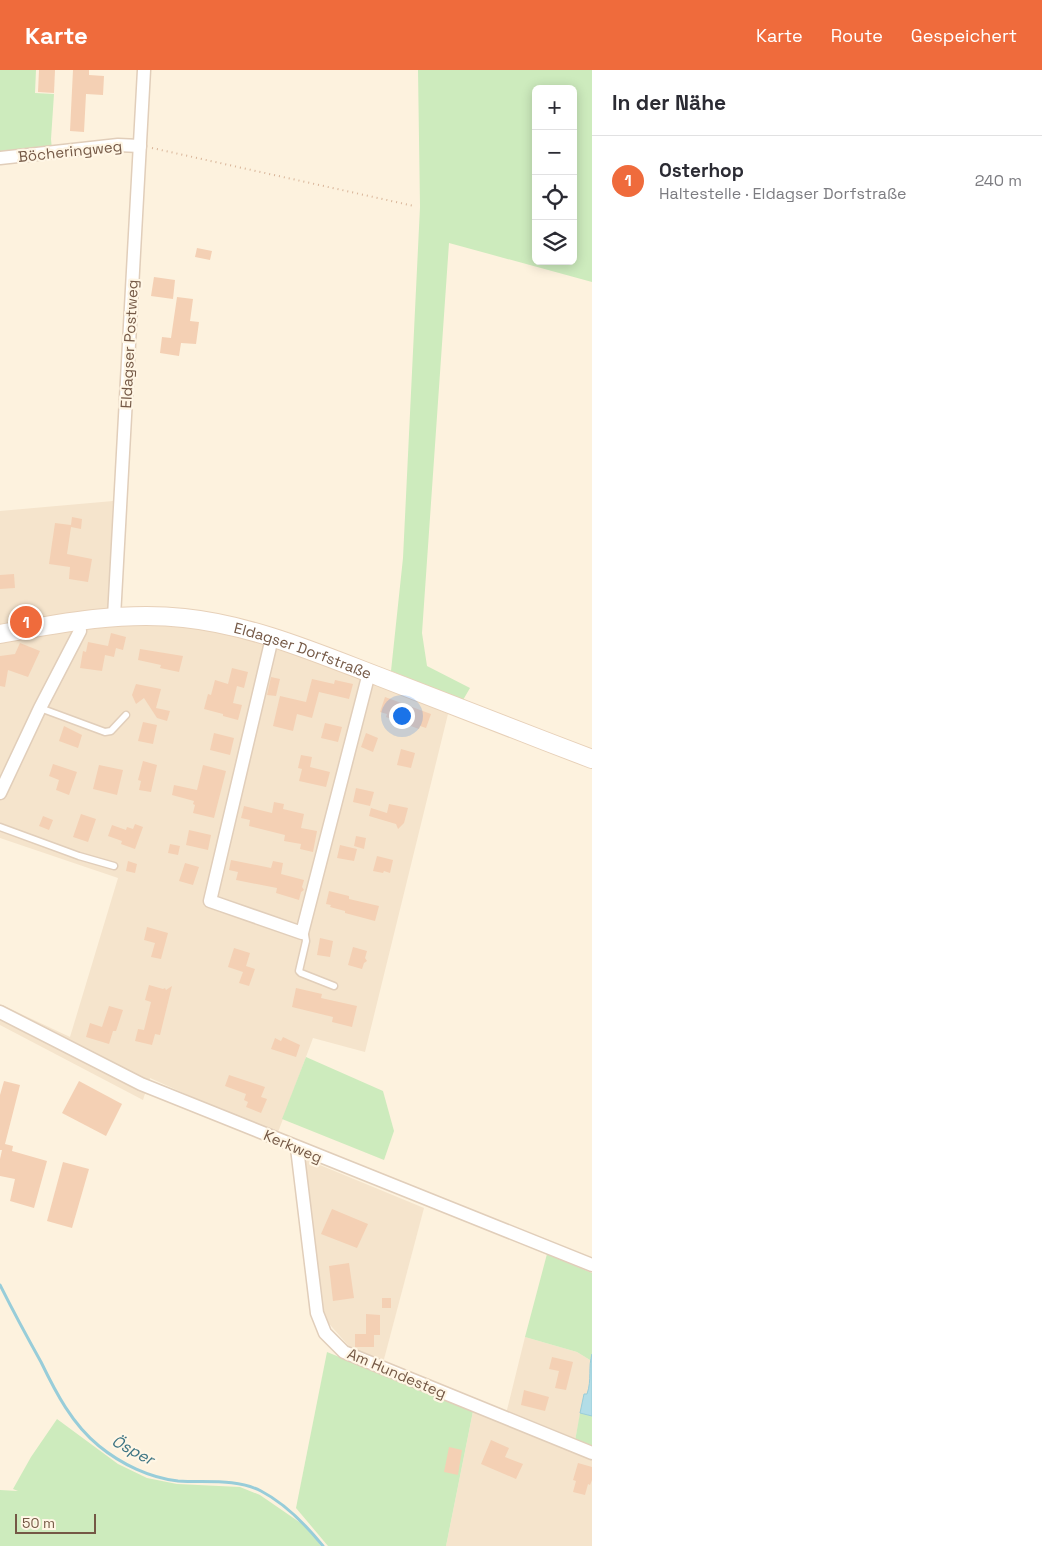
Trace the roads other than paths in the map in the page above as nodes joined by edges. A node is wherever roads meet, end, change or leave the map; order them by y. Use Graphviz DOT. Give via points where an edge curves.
graph roads {
  1 [pos="144,70"];
  2 [pos="140,146"];
  3 [pos="0,158"];
  4 [pos="114,617"];
  5 [pos="79,621"];
  6 [pos="0,634"];
  7 [pos="272,638"];
  8 [pos="369,673"];
  9 [pos="40,708"];
  10 [pos="126,715"];
  11 [pos="592,759"];
  12 [pos="0,793"];
  13 [pos="0,827"];
  14 [pos="114,866"];
  15 [pos="302,933"];
  16 [pos="334,986"];
  17 [pos="0,1012"];
  18 [pos="297,1148"];
  19 [pos="592,1265"];
  20 [pos="592,1453"];
  1 -- 2 [label="street, Eldagser Postweg"];
  2 -- 3 [label="street, Böcheringweg" via="118,145"];
  2 -- 4 [label="street, Eldagser Postweg"];
  4 -- 5 [label="street, Eldagser Dorfstraße"];
  4 -- 7 [label="street, Eldagser Dorfstraße" via="184,618 229,625"];
  5 -- 6 [label="street, Eldagser Dorfstraße"];
  5 -- 9 [label="street" via="80,631"];
  7 -- 8 [label="street, Eldagser Dorfstraße"];
  7 -- 15 [label="street" via="210,901"];
  8 -- 11 [label="street, Eldagser Dorfstraße"];
  8 -- 15 [label="street"];
  9 -- 10 [label="lane" via="105,732 111,731"];
  9 -- 12 [label="street"];
  13 -- 14 [label="lane"];
  15 -- 16 [label="lane" via="306,941 300,973"];
  17 -- 18 [label="street, Kerkweg" via="140,1084"];
  18 -- 19 [label="street, Kerkweg"];
  18 -- 20 [label="street, Am Hundesteg" via="317,1313 325,1333 344,1352"];
}
